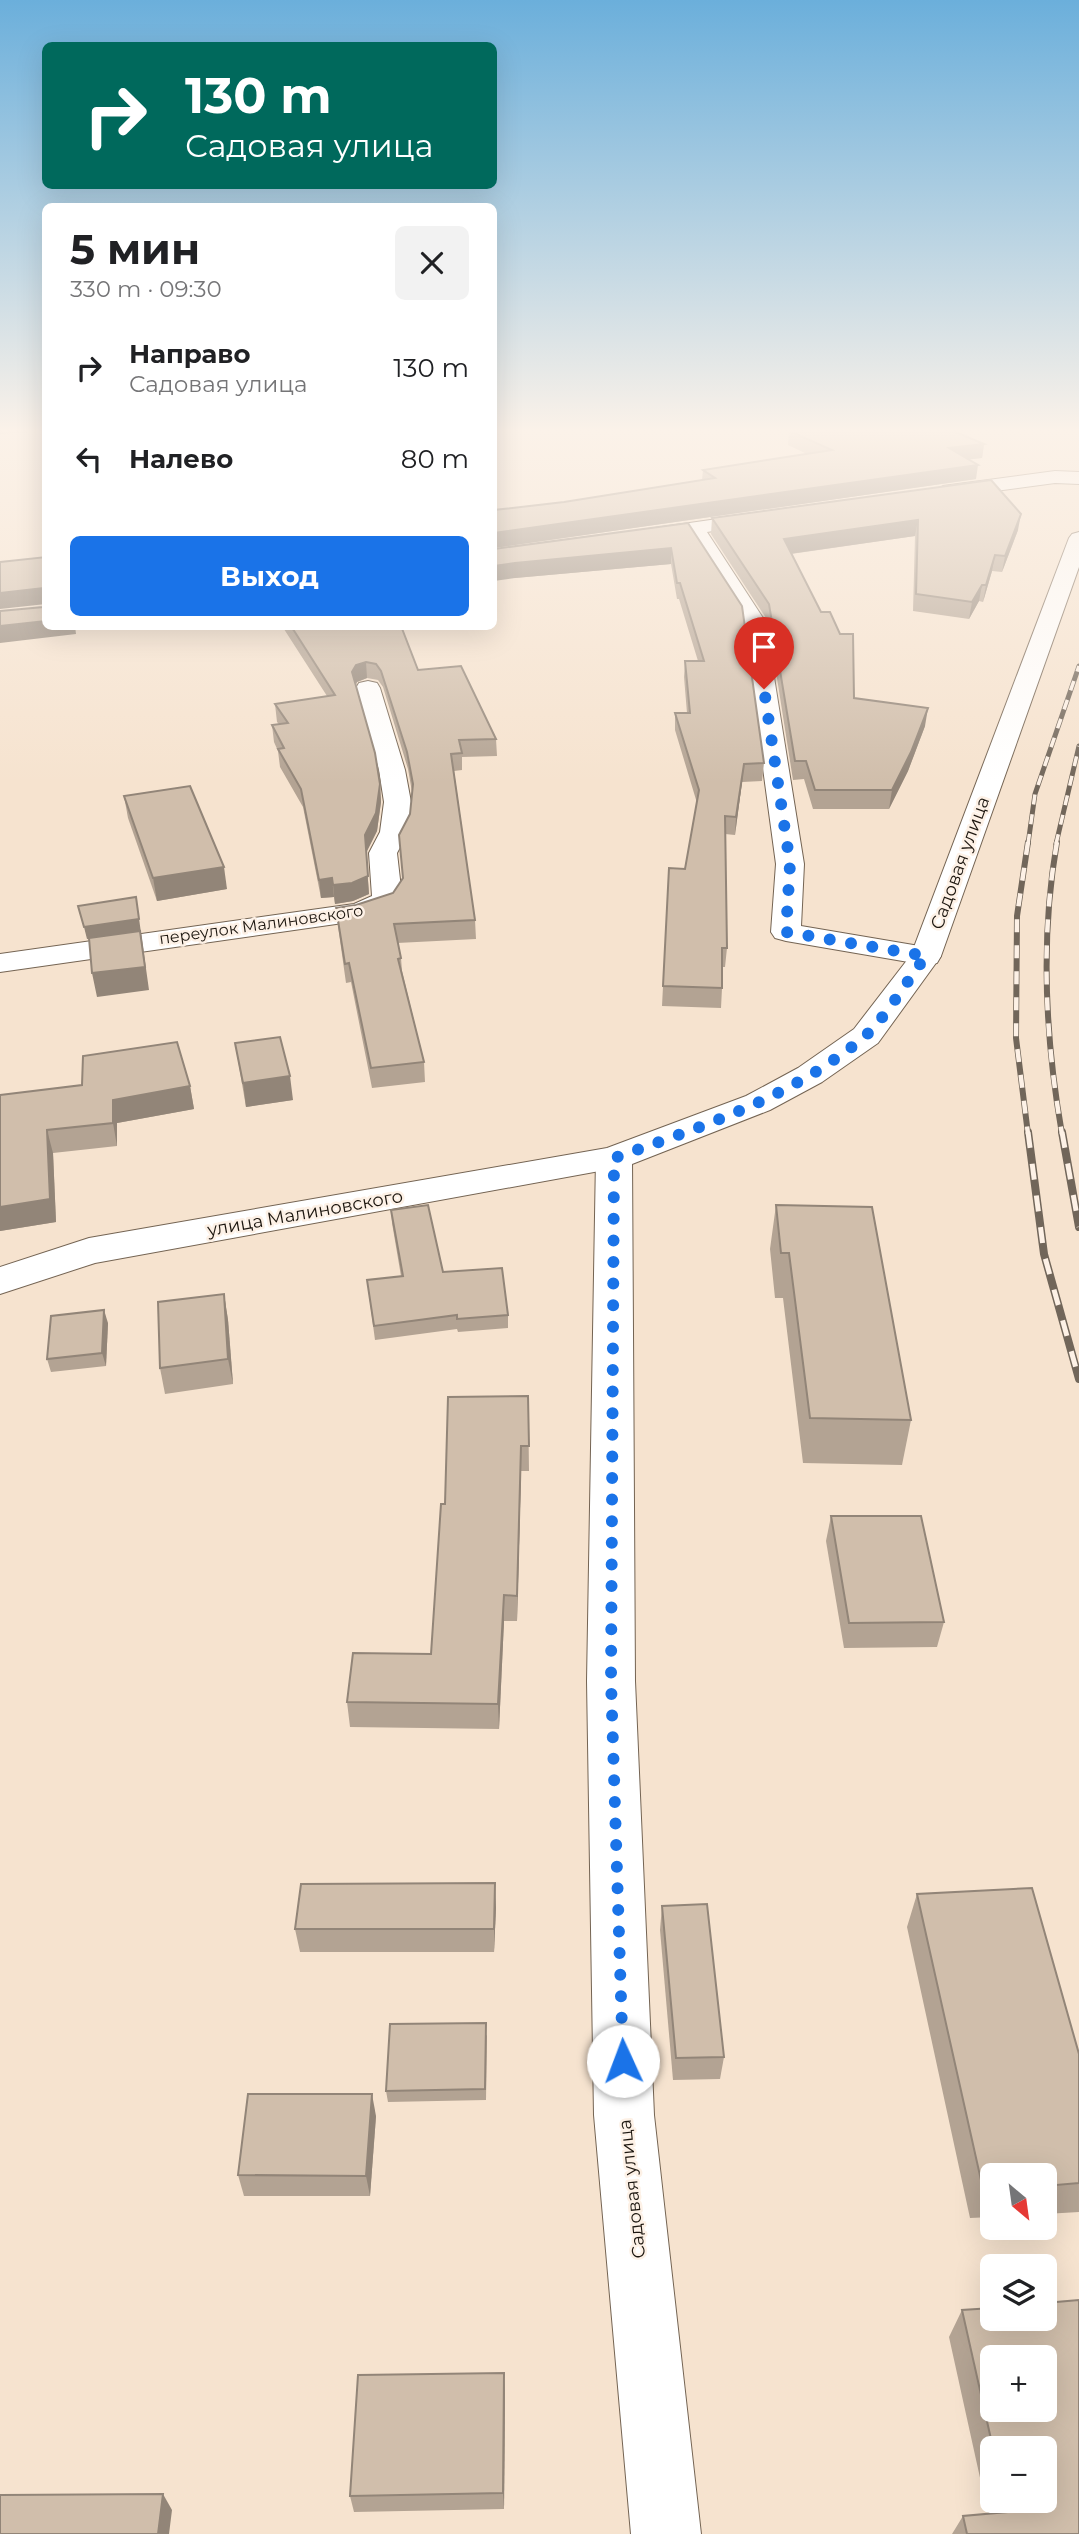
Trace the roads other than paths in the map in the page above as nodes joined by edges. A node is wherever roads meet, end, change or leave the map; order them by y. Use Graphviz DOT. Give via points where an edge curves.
graph roads {
  1 [pos="706,546"];
  2 [pos="1076,546"];
  3 [pos="368,688"];
  4 [pos="926,956"];
  5 [pos="0,963"];
  6 [pos="614,1158"];
  7 [pos="0,1281"];
  8 [pos="666,2534"];
  1 -- 4 [label="street" via="754,621 790,864 786,932"];
  2 -- 4 [label="street, Садовая улица"];
  3 -- 5 [label="street, переулок Малиновского" via="398,810 393,835 383,850 388,885 387,898 379,906"];
  4 -- 6 [label="street, Садовая улица" via="866,1035 810,1075 758,1103"];
  6 -- 7 [label="street, улица Малиновского" via="89,1251"];
  6 -- 8 [label="street, Садовая улица" via="611,1681 624,2101"];
}
